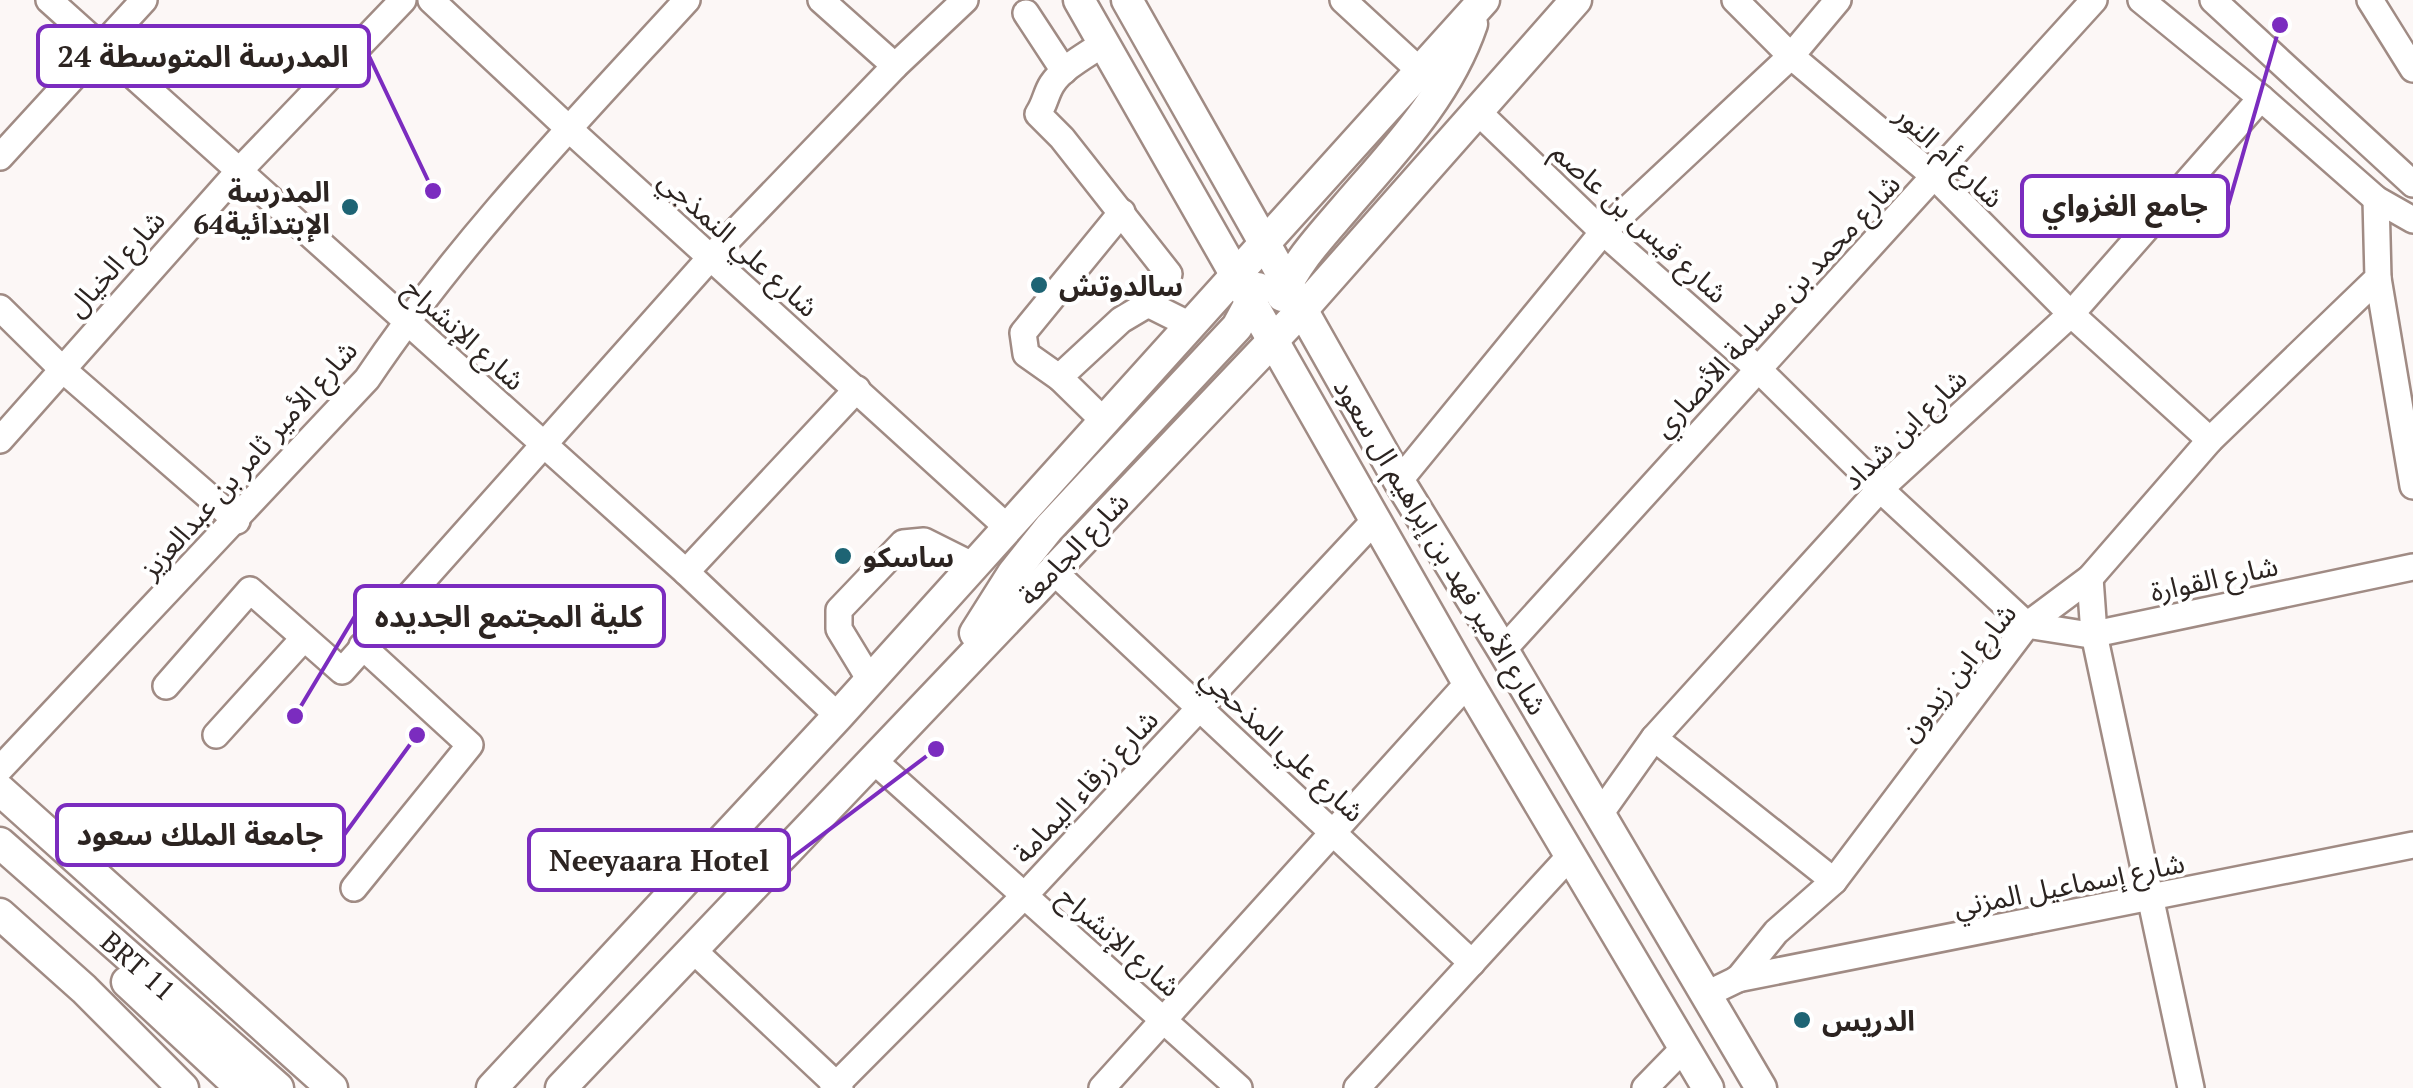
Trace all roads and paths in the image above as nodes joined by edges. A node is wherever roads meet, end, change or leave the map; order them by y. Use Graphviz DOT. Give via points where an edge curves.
graph roads {
  1 [pos="49,0"];
  2 [pos="144,0"];
  3 [pos="403,0"];
  4 [pos="432,0"];
  5 [pos="687,0"];
  6 [pos="821,0"];
  7 [pos="964,0"];
  8 [pos="1079,0"];
  9 [pos="1126,0"];
  10 [pos="1343,0"];
  11 [pos="1576,0"];
  12 [pos="1735,0"];
  13 [pos="1838,0"];
  14 [pos="2094,0"];
  15 [pos="2141,0"];
  16 [pos="2212,0"];
  17 [pos="2370,0"];
  18 [pos="1480,4"];
  19 [pos="1026,13"];
  20 [pos="1104,43"];
  21 [pos="100,47"];
  22 [pos="1790,56"];
  23 [pos="896,66"];
  24 [pos="2413,69"];
  25 [pos="1419,70"];
  26 [pos="1064,72"];
  27 [pos="2260,98"];
  28 [pos="1476,110"];
  29 [pos="568,129"];
  30 [pos="0,157"];
  31 [pos="238,172"];
  32 [pos="1934,177"];
  33 [pos="2413,184"];
  34 [pos="2376,200"];
  35 [pos="1122,212"];
  36 [pos="2413,220"];
  37 [pos="1603,232"];
  38 [pos="1265,244"];
  39 [pos="710,258"];
  40 [pos="1238,274"];
  41 [pos="2378,278"];
  42 [pos="1294,297"];
  43 [pos="1253,301"];
  44 [pos="1148,304"];
  45 [pos="0,308"];
  46 [pos="2071,314"];
  47 [pos="406,321"];
  48 [pos="1190,325"];
  49 [pos="1274,338"];
  50 [pos="61,368"];
  51 [pos="1757,368"];
  52 [pos="1060,378"];
  53 [pos="857,388"];
  54 [pos="1104,422"];
  55 [pos="0,440"];
  56 [pos="2210,440"];
  57 [pos="542,445"];
  58 [pos="1399,480"];
  59 [pos="2413,486"];
  60 [pos="1880,489"];
  61 [pos="237,520"];
  62 [pos="1375,520"];
  63 [pos="1008,528"];
  64 [pos="974,566"];
  65 [pos="2413,567"];
  66 [pos="1052,570"];
  67 [pos="686,572"];
  68 [pos="2090,578"];
  69 [pos="2027,625"];
  70 [pos="2094,634"];
  71 [pos="304,638"];
  72 [pos="362,646"];
  73 [pos="1504,650"];
  74 [pos="956,672"];
  75 [pos="870,680"];
  76 [pos="1468,683"];
  77 [pos="166,686"];
  78 [pos="1200,708"];
  79 [pos="838,716"];
  80 [pos="216,735"];
  81 [pos="1654,738"];
  82 [pos="872,758"];
  83 [pos="0,769"];
  84 [pos="0,790"];
  85 [pos="1600,814"];
  86 [pos="1334,833"];
  87 [pos="0,843"];
  88 [pos="2413,845"];
  89 [pos="1569,857"];
  90 [pos="0,865"];
  91 [pos="1834,881"];
  92 [pos="354,888"];
  93 [pos="1024,896"];
  94 [pos="2150,900"];
  95 [pos="0,914"];
  96 [pos="693,950"];
  97 [pos="1472,963"];
  98 [pos="1736,979"];
  99 [pos="1706,994"];
  100 [pos="1165,1020"];
  101 [pos="1684,1048"];
  102 [pos="836,1087"];
  103 [pos="184,1088"];
  104 [pos="241,1088"];
  105 [pos="278,1088"];
  106 [pos="332,1088"];
  107 [pos="492,1088"];
  108 [pos="561,1088"];
  109 [pos="1102,1088"];
  110 [pos="1239,1088"];
  111 [pos="1358,1088"];
  112 [pos="1645,1088"];
  113 [pos="1708,1088"];
  114 [pos="1761,1088"];
  115 [pos="2191,1088"];
  1 -- 21 [label="street, شارع الإنشراح"];
  2 -- 21 [label="street"];
  3 -- 31 [label="street, شارع الخيال"];
  4 -- 29 [label="street, شارع علي النمذجي"];
  5 -- 29 [label="street, شارع الأمير ثامر بن عبدالعزيز"];
  6 -- 23 [label="street"];
  7 -- 23 [label="street"];
  8 -- 20 [label="main road, شارع الأمير فهد بن إبراهيم ال سعود"];
  9 -- 38 [label="main road, شارع الأمير فهد بن إبراهيم ال سعود"];
  10 -- 25 [label="street"];
  11 -- 28 [label="main road, شارع الجامعة"];
  12 -- 22 [label="street, شارع أم النور"];
  13 -- 22 [label="street"];
  14 -- 32 [label="street, شارع محمد بن مسلمة الأنصاري"];
  15 -- 27 [label="street"];
  16 -- 33 [label="street"];
  17 -- 24 [label="street"];
  18 -- 25 [label="main road"];
  18 -- 42 [label="main road" via="1427,110 1306,253"];
  19 -- 26 [label="street"];
  20 -- 26 [label="street"];
  20 -- 40 [label="main road, شارع الأمير فهد بن إبراهيم ال سعود"];
  21 -- 30 [label="street"];
  21 -- 31 [label="street, شارع الإنشراح"];
  22 -- 32 [label="street, شارع أم النور"];
  22 -- 37 [label="street"];
  23 -- 39 [label="street"];
  25 -- 38 [label="main road"];
  26 -- 35 [label="street" via="1048,88 1038,114"];
  27 -- 34 [label="street"];
  27 -- 46 [label="street, شارع ابن شداد"];
  28 -- 37 [label="street, شارع قيس بن عاصم"];
  28 -- 42 [label="main road, شارع الجامعة"];
  29 -- 39 [label="street, شارع علي النمذجي"];
  29 -- 47 [label="street, شارع الأمير ثامر بن عبدالعزيز"];
  31 -- 47 [label="street, شارع الإنشراح"];
  31 -- 50 [label="street, شارع الخيال"];
  32 -- 46 [label="street, شارع أم النور"];
  32 -- 51 [label="street, شارع محمد بن مسلمة الأنصاري"];
  34 -- 36 [label="street"];
  34 -- 41 [label="street"];
  35 -- 44 [label="street" via="1169,274"];
  35 -- 52 [label="street" via="1023,333 1026,354"];
  37 -- 51 [label="street, شارع قيس بن عاصم"];
  37 -- 58 [label="street"];
  38 -- 40 [label="main road"];
  38 -- 42 [label="main road, شارع الأمير فهد بن إبراهيم ال سعود"];
  38 -- 43 [label="main road"];
  39 -- 53 [label="street, شارع علي النمذجي"];
  39 -- 57 [label="street"];
  40 -- 43 [label="main road, شارع الأمير فهد بن إبراهيم ال سعود"];
  40 -- 48 [label="main road"];
  41 -- 56 [label="street, شارع ابن زيدون"];
  41 -- 59 [label="street"];
  42 -- 49 [label="main road, شارع الجامعة"];
  42 -- 58 [label="main road, شارع الأمير فهد بن إبراهيم ال سعود"];
  43 -- 49 [label="main road, شارع الأمير فهد بن إبراهيم ال سعود"];
  43 -- 74 [label="main road" via="1237,327 1031,550"];
  44 -- 48 [label="street"];
  44 -- 52 [label="street"];
  45 -- 50 [label="street"];
  46 -- 56 [label="street, شارع أم النور"];
  46 -- 60 [label="street, شارع ابن شداد"];
  47 -- 57 [label="street, شارع الإنشراح"];
  47 -- 61 [label="street, شارع الأمير ثامر بن عبدالعزيز" via="367,379"];
  48 -- 54 [label="main road"];
  49 -- 62 [label="main road, شارع الأمير فهد بن إبراهيم ال سعود"];
  49 -- 66 [label="main road, شارع الجامعة"];
  50 -- 55 [label="street, شارع الخيال"];
  50 -- 61 [label="street"];
  51 -- 60 [label="street, شارع قيس بن عاصم"];
  51 -- 73 [label="street, شارع محمد بن مسلمة الأنصاري"];
  52 -- 54 [label="street"];
  53 -- 63 [label="street, شارع علي النمذجي"];
  53 -- 67 [label="street"];
  54 -- 63 [label="main road"];
  56 -- 68 [label="street, شارع ابن زيدون"];
  57 -- 67 [label="street, شارع الإنشراح"];
  57 -- 72 [label="street"];
  58 -- 73 [label="main road, شارع الأمير فهد بن إبراهيم ال سعود"];
  60 -- 69 [label="street, شارع قيس بن عاصم"];
  60 -- 81 [label="street, شارع ابن شداد"];
  61 -- 83 [label="street, شارع الأمير ثامر بن عبدالعزيز"];
  62 -- 76 [label="main road, شارع الأمير فهد بن إبراهيم ال سعود"];
  62 -- 78 [label="street, شارع زرقاء اليمامة"];
  63 -- 64 [label="main road"];
  64 -- 75 [label="main road"];
  64 -- 75 [label="street" via="924,541 903,543 839,610 839,629"];
  65 -- 70 [label="street, شارع القوارة"];
  66 -- 74 [label="main road, شارع الجامعة"];
  66 -- 78 [label="street, شارع علي المذحجي"];
  67 -- 79 [label="street, شارع الإنشراح"];
  68 -- 69 [label="street, شارع ابن زيدون"];
  68 -- 70 [label="street"];
  69 -- 70 [label="street, شارع القوارة"];
  69 -- 91 [label="street, شارع ابن زيدون"];
  70 -- 94 [label="street"];
  71 -- 72 [label="street" via="342,671"];
  71 -- 77 [label="street" via="250,590"];
  71 -- 80 [label="street"];
  72 -- 92 [label="street" via="470,745"];
  73 -- 85 [label="main road, شارع الأمير فهد بن إبراهيم ال سعود"];
  74 -- 82 [label="main road, شارع الجامعة"];
  75 -- 79 [label="main road"];
  76 -- 86 [label="street"];
  76 -- 89 [label="main road, شارع الأمير فهد بن إبراهيم ال سعود"];
  78 -- 86 [label="street, شارع علي المذحجي"];
  78 -- 93 [label="street, شارع زرقاء اليمامة"];
  79 -- 107 [label="main road"];
  81 -- 85 [label="street, شارع ابن شداد"];
  81 -- 91 [label="street"];
  82 -- 93 [label="street, شارع الإنشراح"];
  82 -- 96 [label="main road, شارع الجامعة"];
  84 -- 106 [label="main road"];
  85 -- 99 [label="main road, شارع الأمير فهد بن إبراهيم ال سعود"];
  86 -- 97 [label="street, شارع علي المذحجي"];
  86 -- 100 [label="street"];
  87 -- 105 [label="main road, BRT 11"];
  88 -- 94 [label="street, شارع إسماعيل المزني"];
  89 -- 97 [label="street"];
  89 -- 101 [label="main road, شارع الأمير فهد بن إبراهيم ال سعود"];
  90 -- 104 [label="main road, BRT 11"];
  91 -- 98 [label="street, شارع ابن زيدون"];
  93 -- 100 [label="street, شارع الإنشراح"];
  93 -- 102 [label="street, شارع زرقاء اليمامة"];
  94 -- 98 [label="street, شارع إسماعيل المزني"];
  94 -- 115 [label="street"];
  95 -- 103 [label="main road"];
  96 -- 102 [label="street"];
  96 -- 108 [label="main road, شارع الجامعة"];
  97 -- 111 [label="street"];
  98 -- 99 [label="street, شارع ابن زيدون"];
  99 -- 114 [label="main road, شارع الأمير فهد بن إبراهيم ال سعود"];
  100 -- 109 [label="street"];
  100 -- 110 [label="street, شارع الإنشراح"];
  101 -- 112 [label="street"];
  101 -- 113 [label="main road, شارع الأمير فهد بن إبراهيم ال سعود"];
}
